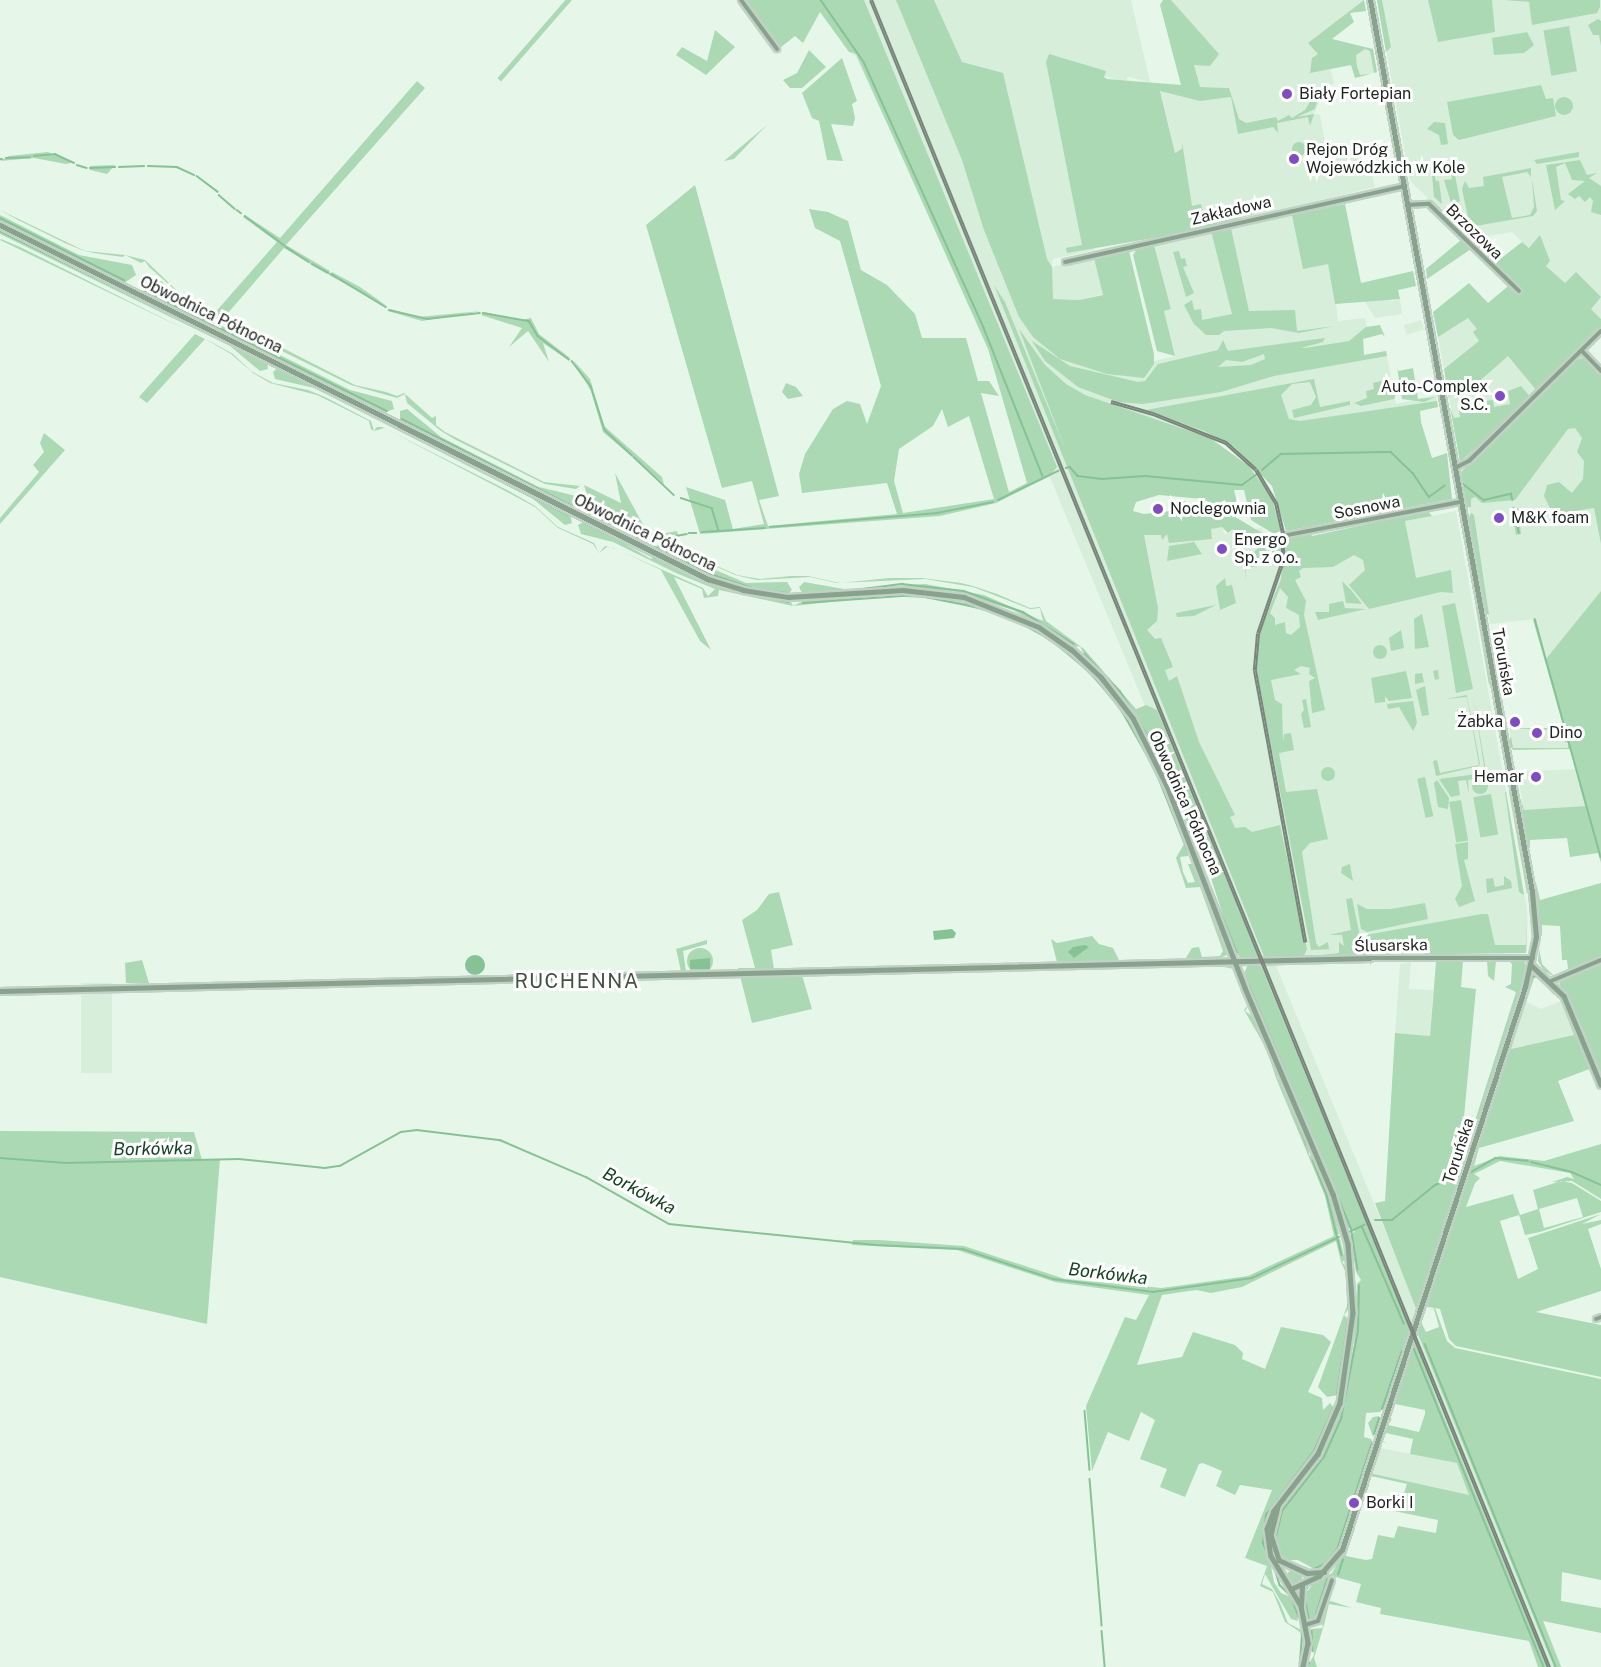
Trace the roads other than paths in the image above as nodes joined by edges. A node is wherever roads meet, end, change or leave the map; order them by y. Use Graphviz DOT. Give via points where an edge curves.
graph roads {
  1 [pos="741,0"];
  2 [pos="1370,0"];
  3 [pos="777,49"];
  4 [pos="1404,186"];
  5 [pos="1407,205"];
  6 [pos="0,225"];
  7 [pos="1065,262"];
  8 [pos="1520,291"];
  9 [pos="1601,331"];
  10 [pos="1582,351"];
  11 [pos="1601,371"];
  12 [pos="1455,468"];
  13 [pos="1461,502"];
  14 [pos="1277,537"];
  15 [pos="1533,958"];
  16 [pos="1601,960"];
  17 [pos="1236,961"];
  18 [pos="1531,964"];
  19 [pos="1551,981"];
  20 [pos="0,991"];
  21 [pos="1601,1085"];
  22 [pos="1279,1505"];
  23 [pos="1291,1567"];
  24 [pos="1303,1571"];
  25 [pos="1324,1572"];
  26 [pos="1282,1578"];
  27 [pos="1332,1580"];
  28 [pos="1303,1585"];
  29 [pos="1290,1588"];
  30 [pos="1301,1606"];
  31 [pos="1305,1625"];
  32 [pos="1304,1667"];
  1 -- 3 [label="street"];
  2 -- 4 [label="street, Toruńska"];
  4 -- 5 [label="street, Toruńska"];
  4 -- 7 [label="street, Zakładowa"];
  5 -- 8 [label="street, Brzozowa" via="1429,204"];
  5 -- 12 [label="street, Toruńska"];
  6 -- 17 [label="street, Obwodnica Północna" via="708,579 755,593 788,597 890,590 940,593 988,604 1039,627 1094,670 1139,728 1175,804"];
  9 -- 10 [label="street"];
  10 -- 11 [label="street"];
  10 -- 12 [label="street" via="1469,461"];
  12 -- 13 [label="street, Toruńska"];
  13 -- 14 [label="street, Sosnowa"];
  13 -- 15 [label="street, Toruńska" via="1535,908"];
  15 -- 17 [label="street, Ślusarska"];
  15 -- 18 [label="street, Toruńska"];
  16 -- 19 [label="street"];
  17 -- 20 [label="street, Ślusarska"];
  17 -- 22 [label="street, Obwodnica Północna" via="1337,1204 1353,1278 1352,1330 1338,1410 1318,1454"];
  18 -- 19 [label="street"];
  18 -- 25 [label="street, Toruńska" via="1341,1550"];
  19 -- 21 [label="street" via="1569,1007"];
  22 -- 23 [label="street, Obwodnica Północna" via="1271,1530 1272,1545 1279,1560"];
  22 -- 26 [label="street, Obwodnica Północna" via="1270,1518 1266,1539"];
  23 -- 24 [label="street"];
  23 -- 26 [label="street"];
  24 -- 25 [label="street"];
  24 -- 28 [label="street"];
  25 -- 28 [label="street"];
  26 -- 29 [label="street"];
  27 -- 31 [label="street" via="1318,1621"];
  28 -- 29 [label="street"];
  28 -- 30 [label="street"];
  29 -- 30 [label="street"];
  30 -- 31 [label="street"];
  31 -- 32 [label="street" via="1308,1648"];
}
